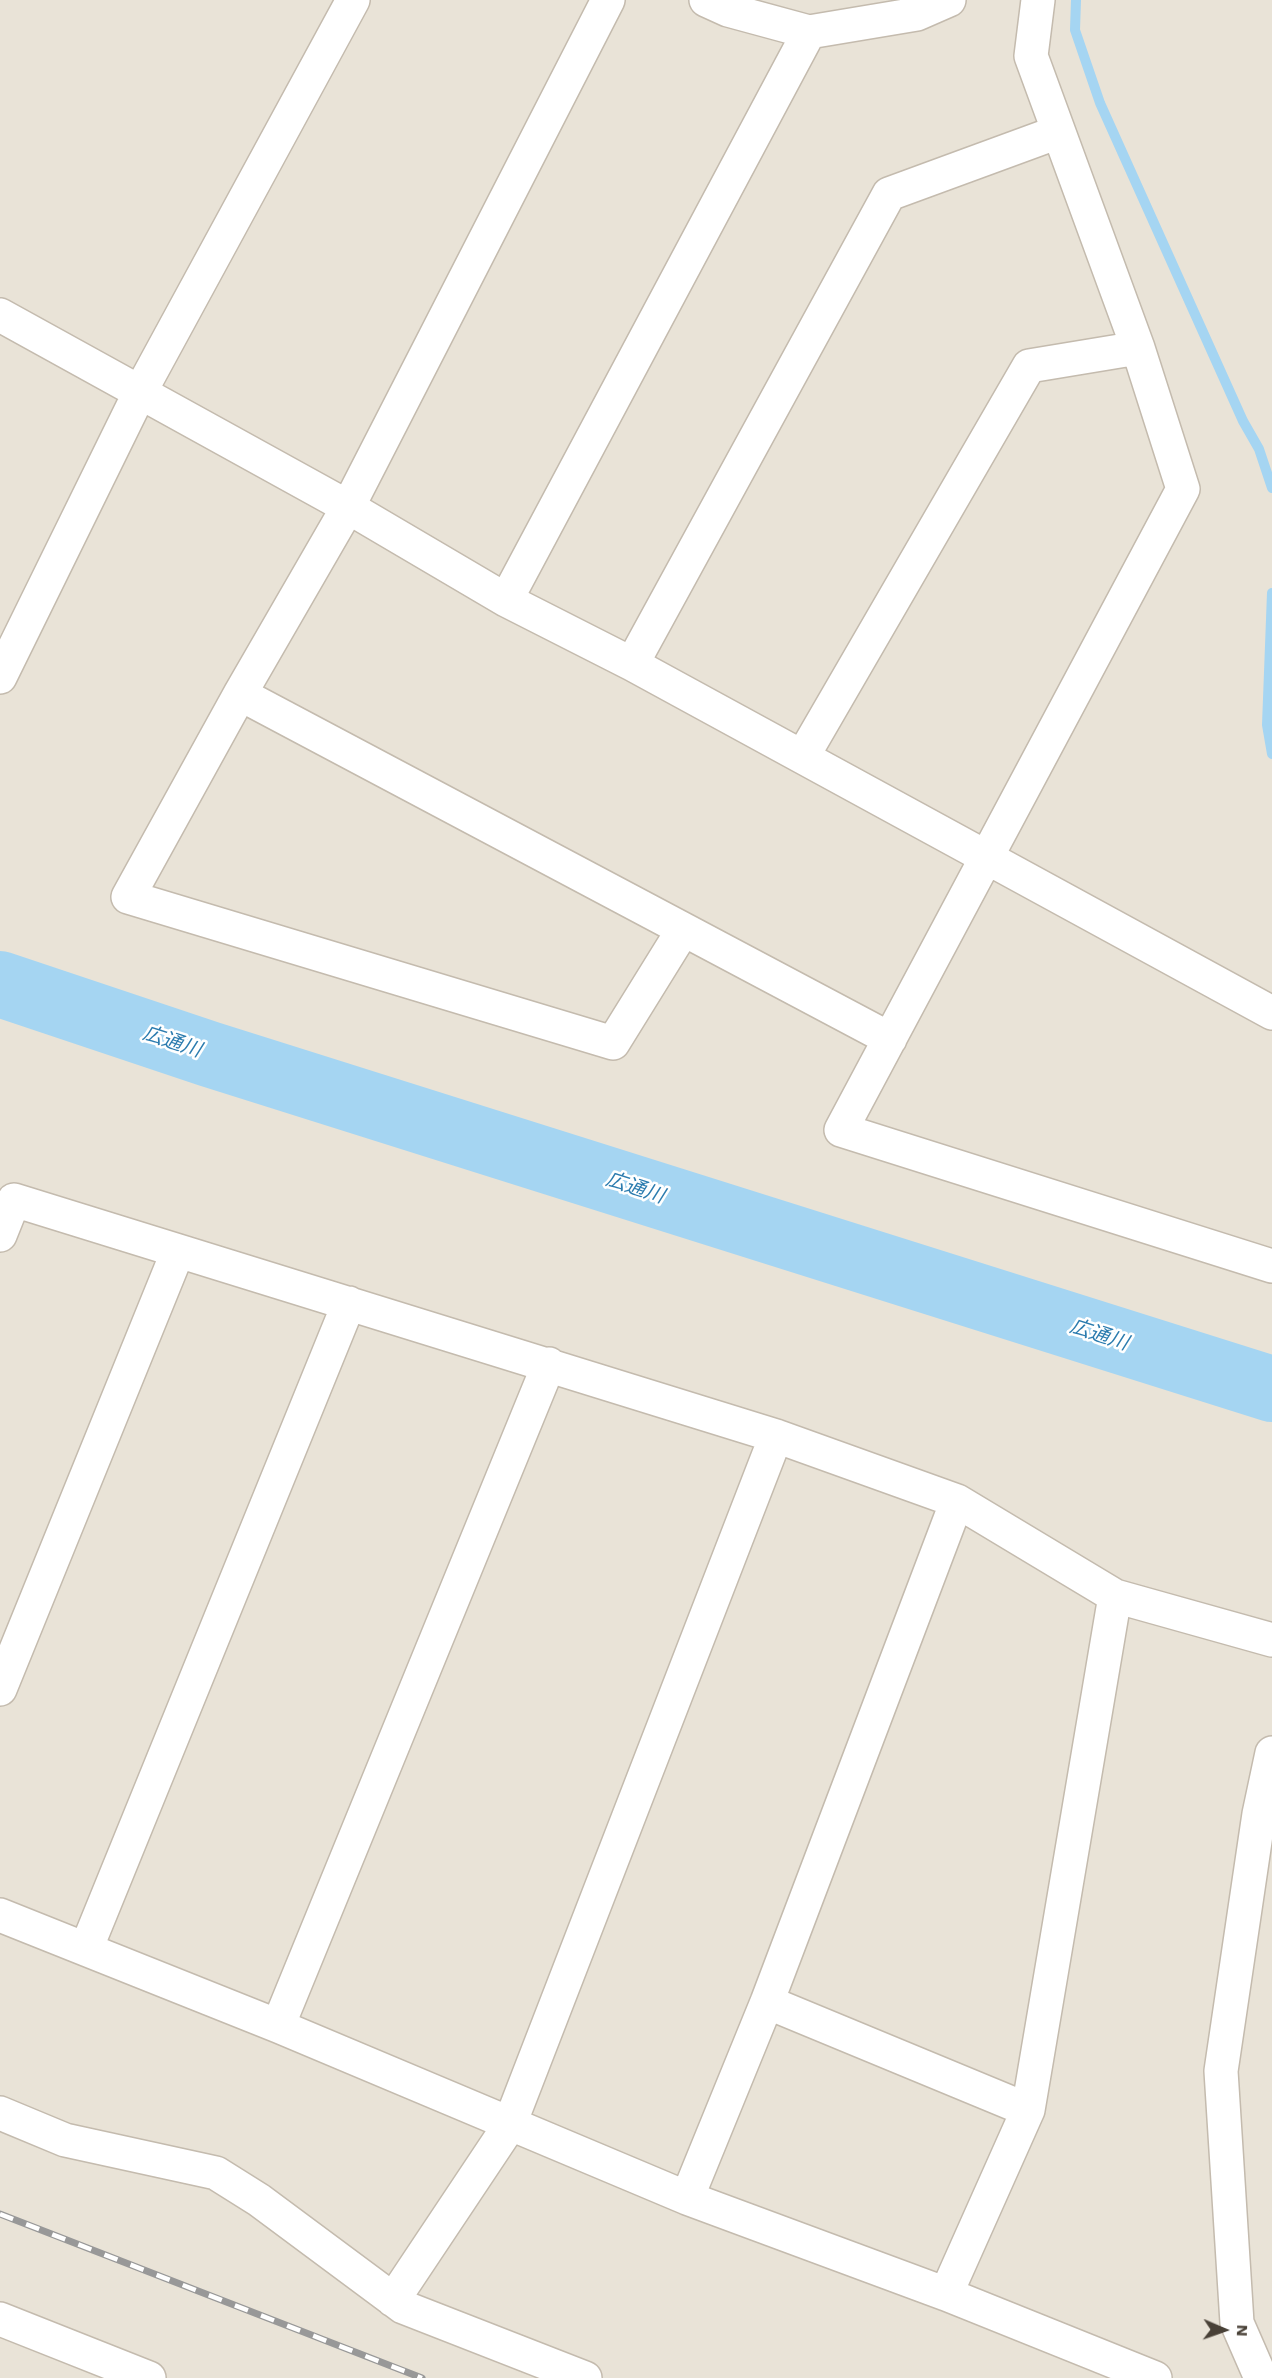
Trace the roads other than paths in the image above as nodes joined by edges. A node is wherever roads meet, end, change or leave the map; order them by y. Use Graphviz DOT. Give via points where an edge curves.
graph roads {
  1 [pos="353,0"];
  2 [pos="608,0"];
  3 [pos="706,0"];
  4 [pos="949,0"];
  5 [pos="1038,0"];
  6 [pos="809,32"];
  7 [pos="1058,132"];
  8 [pos="0,315"];
  9 [pos="1137,348"];
  10 [pos="140,392"];
  11 [pos="348,507"];
  12 [pos="506,600"];
  13 [pos="632,664"];
  14 [pos="0,678"];
  15 [pos="240,693"];
  16 [pos="803,756"];
  17 [pos="987,856"];
  18 [pos="683,930"];
  19 [pos="1272,1013"];
  20 [pos="890,1039"];
  21 [pos="0,1235"];
  22 [pos="178,1251"];
  23 [pos="1272,1266"];
  24 [pos="349,1303"];
  25 [pos="549,1364"];
  26 [pos="776,1436"];
  27 [pos="957,1501"];
  28 [pos="1115,1596"];
  29 [pos="1272,1640"];
  30 [pos="0,1689"];
  31 [pos="1272,1753"];
  32 [pos="0,1915"];
  33 [pos="86,1949"];
  34 [pos="767,2002"];
  35 [pos="278,2026"];
  36 [pos="1028,2110"];
  37 [pos="0,2113"];
  38 [pos="509,2126"];
  39 [pos="687,2198"];
  40 [pos="946,2294"];
  41 [pos="393,2300"];
  42 [pos="0,2319"];
  43 [pos="1147,2376"];
  44 [pos="149,2378"];
  45 [pos="585,2378"];
  46 [pos="1261,2378"];
  1 -- 10 [label="street"];
  2 -- 11 [label="street"];
  3 -- 6 [label="street" via="728,10"];
  4 -- 6 [label="street" via="917,14"];
  5 -- 7 [label="street" via="1031,56"];
  6 -- 12 [label="street"];
  7 -- 9 [label="street"];
  7 -- 13 [label="street" via="889,194"];
  8 -- 10 [label="street"];
  9 -- 16 [label="street" via="1029,366"];
  9 -- 17 [label="street" via="1183,489"];
  10 -- 11 [label="street"];
  10 -- 14 [label="street"];
  11 -- 12 [label="street"];
  11 -- 15 [label="street"];
  12 -- 13 [label="street"];
  13 -- 16 [label="street"];
  15 -- 18 [label="street"];
  15 -- 18 [label="street" via="128,897 613,1043"];
  16 -- 17 [label="street"];
  17 -- 19 [label="street"];
  17 -- 20 [label="street"];
  18 -- 20 [label="street"];
  20 -- 23 [label="street" via="841,1130"];
  21 -- 22 [label="street" via="14,1200"];
  22 -- 24 [label="street"];
  22 -- 30 [label="street"];
  24 -- 25 [label="street"];
  24 -- 33 [label="street"];
  25 -- 26 [label="street"];
  25 -- 35 [label="street"];
  26 -- 27 [label="street"];
  26 -- 38 [label="street"];
  27 -- 28 [label="street"];
  27 -- 34 [label="street"];
  28 -- 29 [label="street"];
  28 -- 36 [label="street"];
  31 -- 46 [label="street" via="1259,1814 1221,2071 1237,2322"];
  32 -- 33 [label="street"];
  33 -- 35 [label="street"];
  34 -- 36 [label="street"];
  34 -- 39 [label="street"];
  35 -- 38 [label="street"];
  36 -- 40 [label="street"];
  37 -- 41 [label="street" via="64,2140 216,2173 259,2200"];
  38 -- 39 [label="street"];
  38 -- 41 [label="street"];
  39 -- 40 [label="street"];
  40 -- 43 [label="street"];
  41 -- 45 [label="street"];
  42 -- 44 [label="street"];
}
